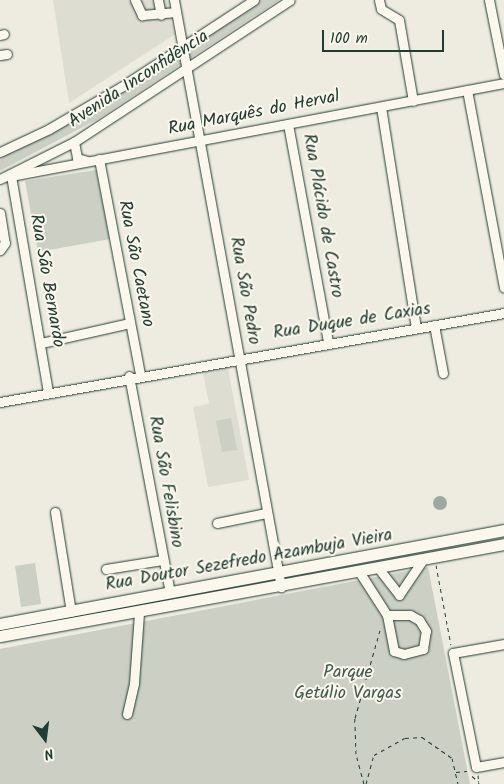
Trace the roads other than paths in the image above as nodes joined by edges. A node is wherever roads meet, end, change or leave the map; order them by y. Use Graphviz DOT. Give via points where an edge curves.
graph roads {
  1 [pos="135,0"];
  2 [pos="158,0"];
  3 [pos="174,0"];
  4 [pos="254,0"];
  5 [pos="290,0"];
  6 [pos="379,0"];
  7 [pos="489,0"];
  8 [pos="176,12"];
  9 [pos="161,15"];
  10 [pos="182,48"];
  11 [pos="186,69"];
  12 [pos="504,75"];
  13 [pos="504,83"];
  14 [pos="467,90"];
  15 [pos="412,101"];
  16 [pos="382,107"];
  17 [pos="288,124"];
  18 [pos="200,141"];
  19 [pos="74,142"];
  20 [pos="0,152"];
  21 [pos="99,160"];
  22 [pos="87,161"];
  23 [pos="10,176"];
  24 [pos="0,179"];
  25 [pos="0,213"];
  26 [pos="0,250"];
  27 [pos="504,288"];
  28 [pos="504,313"];
  29 [pos="130,323"];
  30 [pos="434,325"];
  31 [pos="416,328"];
  32 [pos="328,342"];
  33 [pos="41,343"];
  34 [pos="239,357"];
  35 [pos="443,373"];
  36 [pos="140,374"];
  37 [pos="129,376"];
  38 [pos="48,392"];
  39 [pos="0,402"];
  40 [pos="55,512"];
  41 [pos="266,513"];
  42 [pos="217,523"];
  43 [pos="504,530"];
  44 [pos="504,544"];
  45 [pos="162,560"];
  46 [pos="422,561"];
  47 [pos="106,569"];
  48 [pos="379,569"];
  49 [pos="360,573"];
  50 [pos="279,574"];
  51 [pos="282,587"];
  52 [pos="170,594"];
  53 [pos="71,612"];
  54 [pos="139,613"];
  55 [pos="387,615"];
  56 [pos="0,624"];
  57 [pos="0,636"];
  58 [pos="504,644"];
  59 [pos="127,714"];
  60 [pos="504,762"];
  1 -- 9 [label="street" via="142,15"];
  2 -- 9 [label="street"];
  3 -- 8 [label="street, Rua São Pedro"];
  4 -- 10 [label="street, Avenida Inconfidência"];
  5 -- 11 [label="street, Avenida Inconfidência"];
  6 -- 15 [label="street" via="381,8 399,20"];
  7 -- 12 [label="street"];
  8 -- 9 [label="street"];
  8 -- 10 [label="street, Rua São Pedro"];
  10 -- 11 [label="street, Rua São Pedro"];
  10 -- 20 [label="street, Avenida Inconfidência" via="49,129"];
  11 -- 18 [label="street, Rua São Pedro"];
  11 -- 19 [label="street, Avenida Inconfidência"];
  13 -- 14 [label="street, Rua Marquês do Herval"];
  14 -- 15 [label="street, Rua Marquês do Herval"];
  14 -- 27 [label="street"];
  15 -- 16 [label="street, Rua Marquês do Herval"];
  16 -- 17 [label="street, Rua Marquês do Herval"];
  16 -- 31 [label="street"];
  17 -- 18 [label="street, Rua Marquês do Herval"];
  17 -- 32 [label="street, Rua Plácido de Castro"];
  18 -- 21 [label="street, Rua Marquês do Herval"];
  18 -- 34 [label="street, Rua São Pedro"];
  19 -- 22 [label="street" via="78,158"];
  19 -- 23 [label="street, Avenida Inconfidência"];
  21 -- 22 [label="street, Rua Marquês do Herval"];
  21 -- 29 [label="street, Rua São Caetano"];
  22 -- 23 [label="street, Rua Marquês do Herval"];
  23 -- 24 [label="street, Avenida Inconfidência"];
  23 -- 33 [label="street, Rua São Bernardo"];
  25 -- 26 [label="street" via="5,244"];
  28 -- 30 [label="street, Rua Duque de Caxias"];
  29 -- 33 [label="street"];
  29 -- 36 [label="street, Rua São Caetano"];
  30 -- 31 [label="street, Rua Duque de Caxias"];
  30 -- 35 [label="street"];
  31 -- 32 [label="street, Rua Duque de Caxias"];
  32 -- 34 [label="street, Rua Duque de Caxias"];
  33 -- 38 [label="street, Rua São Bernardo"];
  34 -- 36 [label="street, Rua Duque de Caxias"];
  34 -- 41 [label="street, Rua São Pedro"];
  36 -- 37 [label="street, Rua Duque de Caxias"];
  37 -- 38 [label="street, Rua Duque de Caxias"];
  37 -- 45 [label="street, Rua São Felisbino"];
  38 -- 39 [label="street, Rua Duque de Caxias"];
  40 -- 53 [label="street"];
  41 -- 42 [label="street"];
  41 -- 50 [label="street, Rua São Pedro"];
  43 -- 50 [label="main road, Rua Doutor Sezefredo Azambuja Vieira"];
  44 -- 46 [label="main road, Rua Doutor Sezefredo Azambuja Vieira"];
  45 -- 47 [label="street"];
  45 -- 52 [label="street, Rua São Felisbino"];
  46 -- 48 [label="main road, Rua Doutor Sezefredo Azambuja Vieira"];
  46 -- 48 [label="street" via="399,595"];
  48 -- 49 [label="main road, Rua Doutor Sezefredo Azambuja Vieira"];
  49 -- 51 [label="main road, Rua Doutor Sezefredo Azambuja Vieira"];
  49 -- 55 [label="street"];
  50 -- 51 [label="street, Rua São Pedro"];
  50 -- 52 [label="main road, Rua Doutor Sezefredo Azambuja Vieira"];
  51 -- 54 [label="main road, Rua Doutor Sezefredo Azambuja Vieira"];
  52 -- 53 [label="main road, Rua Doutor Sezefredo Azambuja Vieira"];
  53 -- 56 [label="main road, Rua Doutor Sezefredo Azambuja Vieira"];
  54 -- 57 [label="main road, Rua Doutor Sezefredo Azambuja Vieira"];
  54 -- 59 [label="street" via="134,684"];
  55 -- 55 [label="street" via="394,651 404,654 423,649 426,631 419,620 410,614"];
  58 -- 60 [label="street" via="453,653 473,769"];
}
